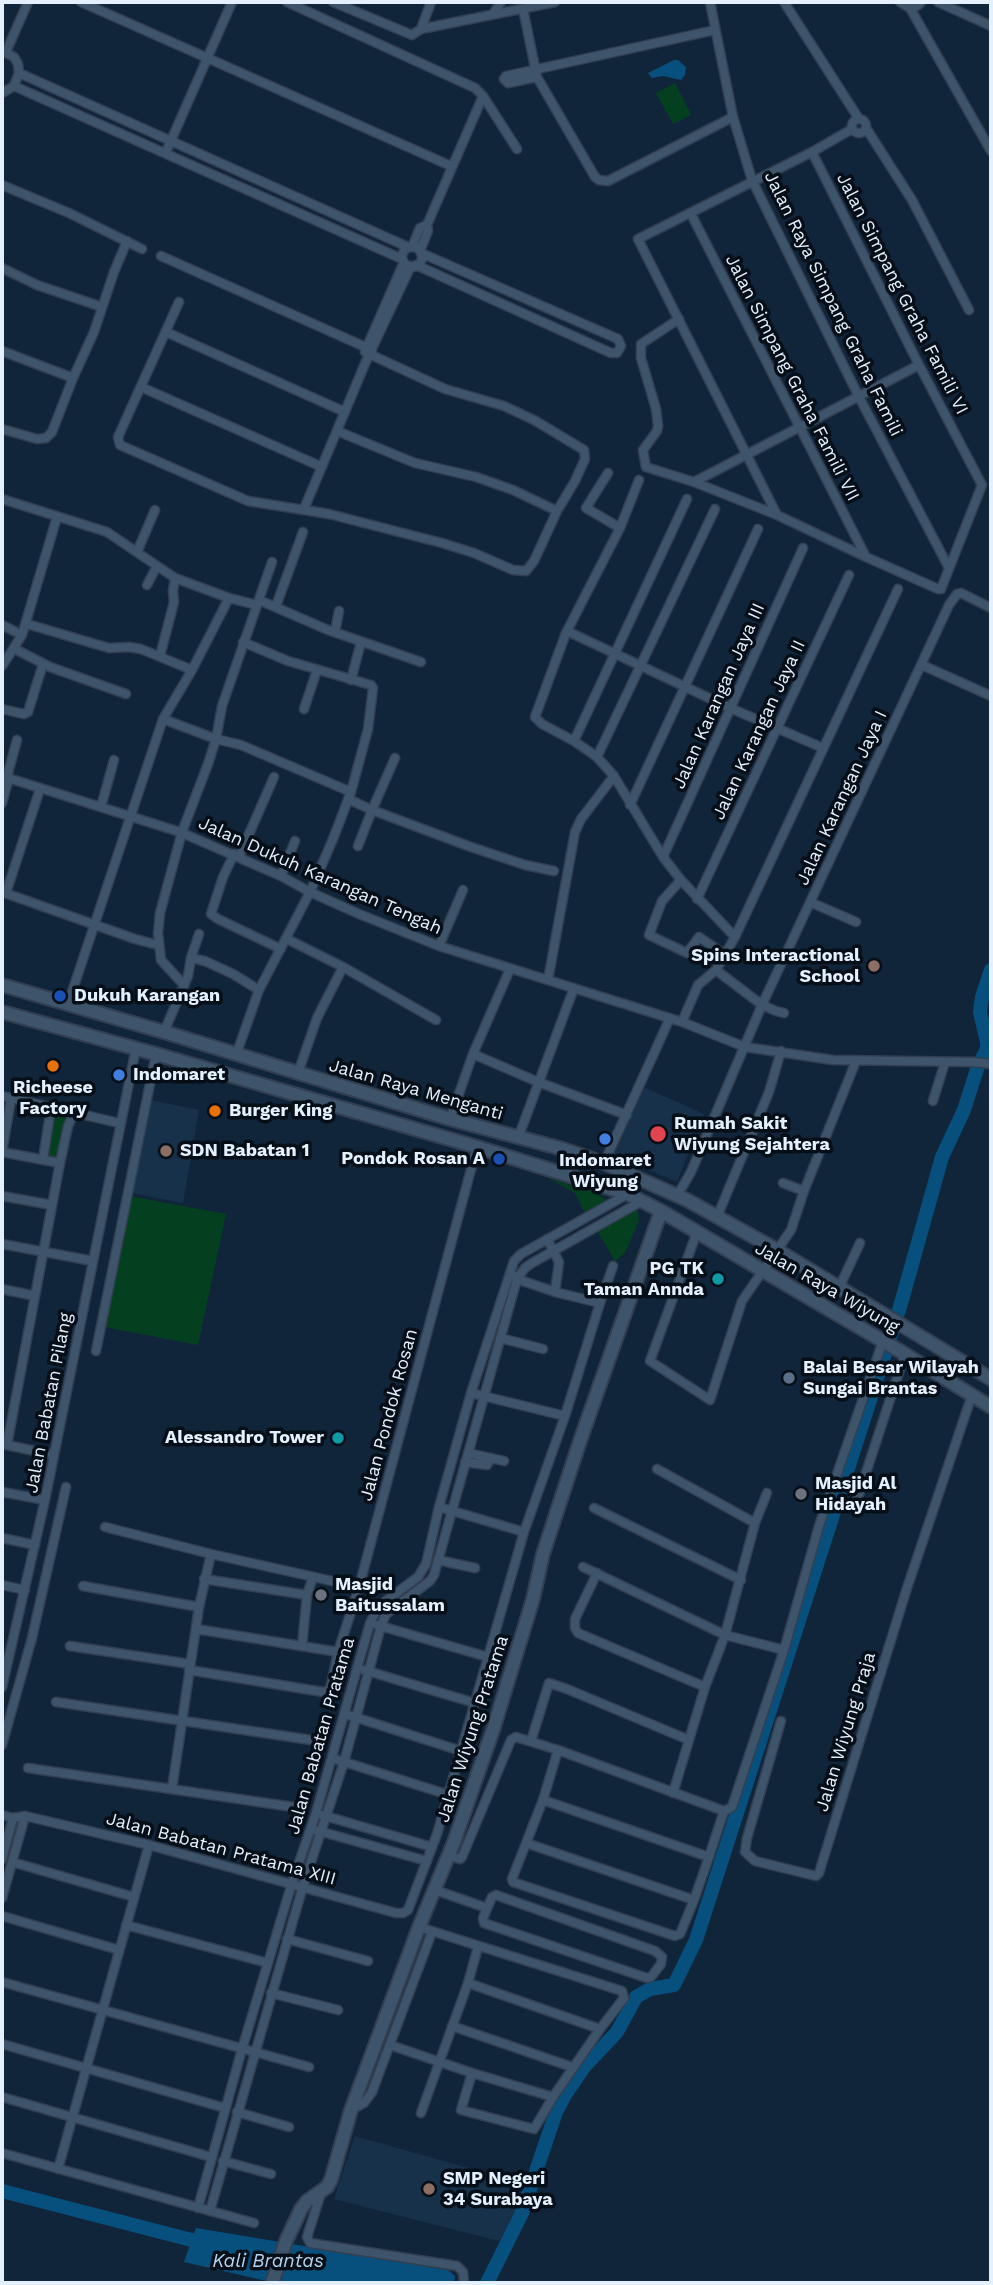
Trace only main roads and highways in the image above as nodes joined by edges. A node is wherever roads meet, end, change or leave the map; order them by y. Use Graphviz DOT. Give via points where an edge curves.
graph roads {
  1 [pos="2,985"];
  2 [pos="2,1012"];
  3 [pos="195,1042"];
  4 [pos="188,1063"];
  5 [pos="548,1157"];
  6 [pos="656,1187"];
  7 [pos="661,1211"];
  8 [pos="991,1379"];
  9 [pos="991,1407"];
  10 [pos="272,2283"];
  1 -- 3 [label="main road, Jalan Raya Menganti"];
  2 -- 4 [label="main road"];
  3 -- 4 [label="main road"];
  3 -- 5 [label="main road, Jalan Raya Menganti" via="518,1138"];
  4 -- 5 [label="main road" via="477,1147"];
  5 -- 6 [label="main road, Jalan Raya Menganti" via="604,1163"];
  5 -- 7 [label="main road, Jalan Raya Wiyung"];
  6 -- 8 [label="main road, Jalan Raya Wiyung" via="717,1217"];
  7 -- 9 [label="main road, Jalan Raya Wiyung"];
  7 -- 10 [label="main road, Jalan Wiyung Pratama" via="580,1441 543,1554 519,1648 449,1856 351,2110 331,2180 303,2205"];
}
